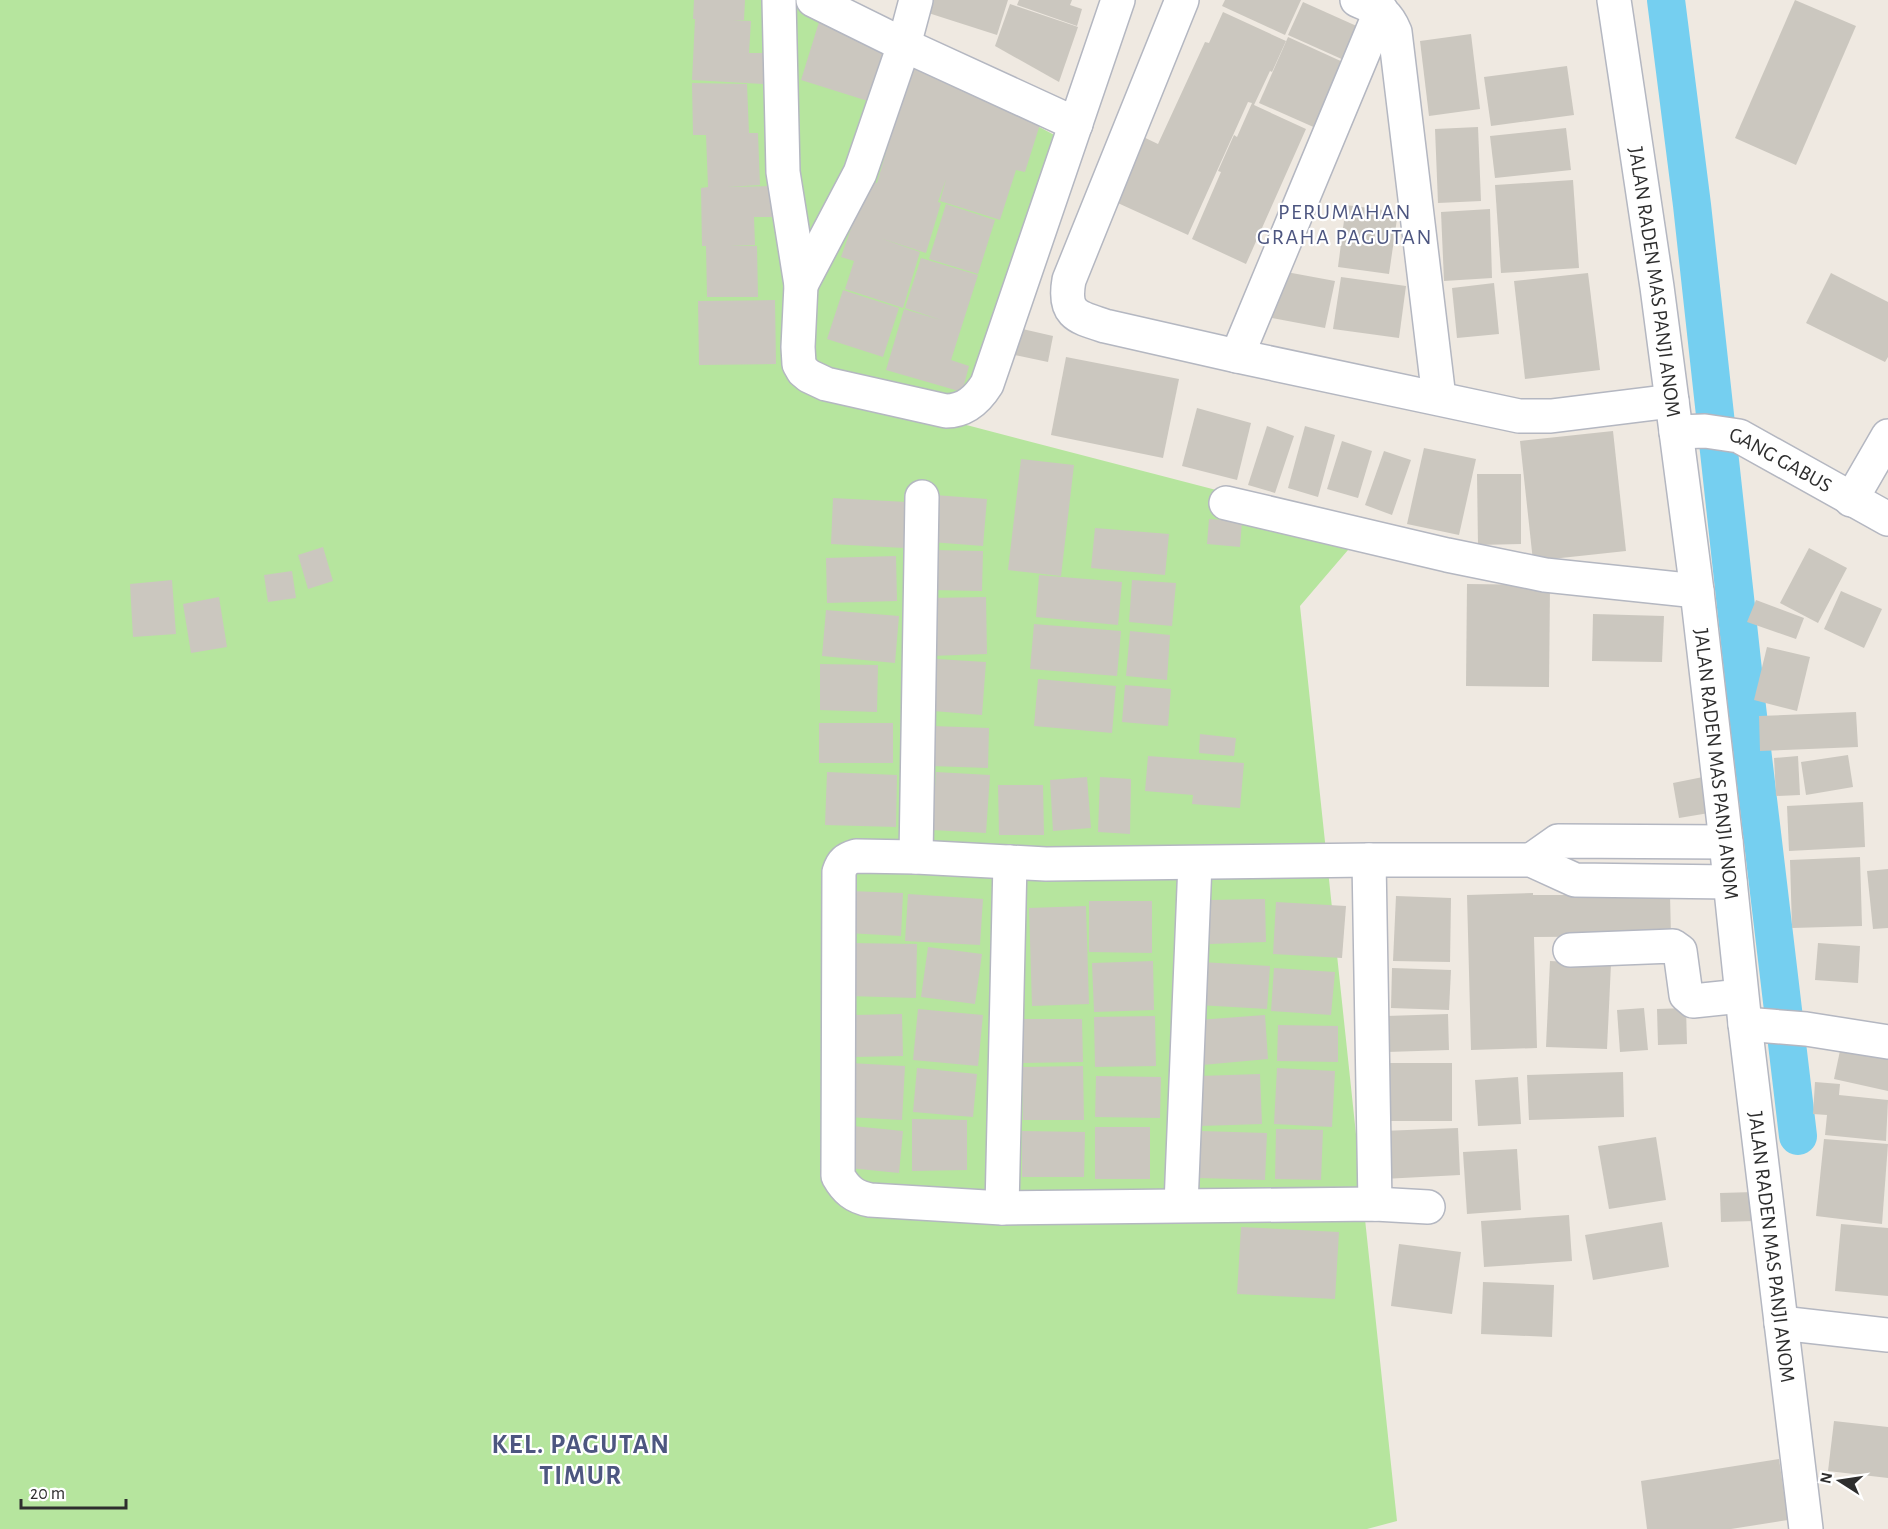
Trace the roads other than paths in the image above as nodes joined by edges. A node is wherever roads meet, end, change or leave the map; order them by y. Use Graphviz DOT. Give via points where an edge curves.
graph roads {
  1 [pos="779,0"];
  2 [pos="813,0"];
  3 [pos="916,0"];
  4 [pos="1118,0"];
  5 [pos="1182,0"];
  6 [pos="1614,0"];
  7 [pos="1369,5"];
  8 [pos="904,45"];
  9 [pos="1076,124"];
  10 [pos="801,285"];
  11 [pos="1237,356"];
  12 [pos="1439,398"];
  13 [pos="1684,421"];
  14 [pos="1888,436"];
  15 [pos="922,497"];
  16 [pos="1851,500"];
  17 [pos="1226,503"];
  18 [pos="1888,519"];
  19 [pos="1697,591"];
  20 [pos="1726,842"];
  21 [pos="916,857"];
  22 [pos="1369,860"];
  23 [pos="1531,860"];
  24 [pos="1010,862"];
  25 [pos="1195,863"];
  26 [pos="1730,882"];
  27 [pos="1570,950"];
  28 [pos="1753,1015"];
  29 [pos="1888,1042"];
  30 [pos="1375,1204"];
  31 [pos="1181,1205"];
  32 [pos="1428,1206"];
  33 [pos="1002,1208"];
  34 [pos="1781,1323"];
  35 [pos="1888,1335"];
  36 [pos="1806,1529"];
  1 -- 10 [label="street" via="783,172"];
  2 -- 8 [label="street"];
  3 -- 8 [label="street"];
  4 -- 9 [label="street"];
  5 -- 11 [label="street, GANG GABUS" via="1073,269 1068,303 1084,319 1105,326"];
  6 -- 13 [label="street, JALAN RADEN MAS PANJI ANOM" via="1657,287"];
  7 -- 11 [label="street"];
  7 -- 12 [label="street" via="1390,19 1395,32"];
  8 -- 9 [label="street"];
  8 -- 10 [label="street" via="860,172"];
  9 -- 10 [label="street" via="987,384 969,406 946,411 826,384 809,376 799,364"];
  11 -- 12 [label="street, GANG GABUS"];
  12 -- 13 [label="street, GANG GABUS" via="1519,416"];
  13 -- 16 [label="street, GANG GABUS" via="1738,436"];
  13 -- 19 [label="street, JALAN RADEN MAS PANJI ANOM"];
  14 -- 16 [label="street, GANG GABUS"];
  15 -- 21 [label="street"];
  16 -- 18 [label="street, GANG GABUS"];
  17 -- 19 [label="street" via="1545,575"];
  19 -- 20 [label="street, JALAN RADEN MAS PANJI ANOM"];
  20 -- 23 [label="street" via="1558,841"];
  20 -- 26 [label="street, JALAN RADEN MAS PANJI ANOM"];
  21 -- 24 [label="street"];
  21 -- 33 [label="street" via="855,856 847,858 839,872 838,1176 852,1194 870,1200"];
  22 -- 23 [label="street"];
  22 -- 25 [label="street"];
  22 -- 30 [label="street"];
  23 -- 26 [label="street" via="1575,880"];
  24 -- 25 [label="street"];
  24 -- 33 [label="street"];
  25 -- 31 [label="street"];
  26 -- 28 [label="street, JALAN RADEN MAS PANJI ANOM"];
  27 -- 28 [label="street" via="1673,946 1680,951 1686,995 1693,1001"];
  28 -- 29 [label="street" via="1806,1029"];
  28 -- 34 [label="street, JALAN RADEN MAS PANJI ANOM"];
  30 -- 31 [label="street"];
  30 -- 32 [label="street"];
  31 -- 33 [label="street"];
  34 -- 35 [label="street"];
  34 -- 36 [label="street, JALAN RADEN MAS PANJI ANOM"];
}
